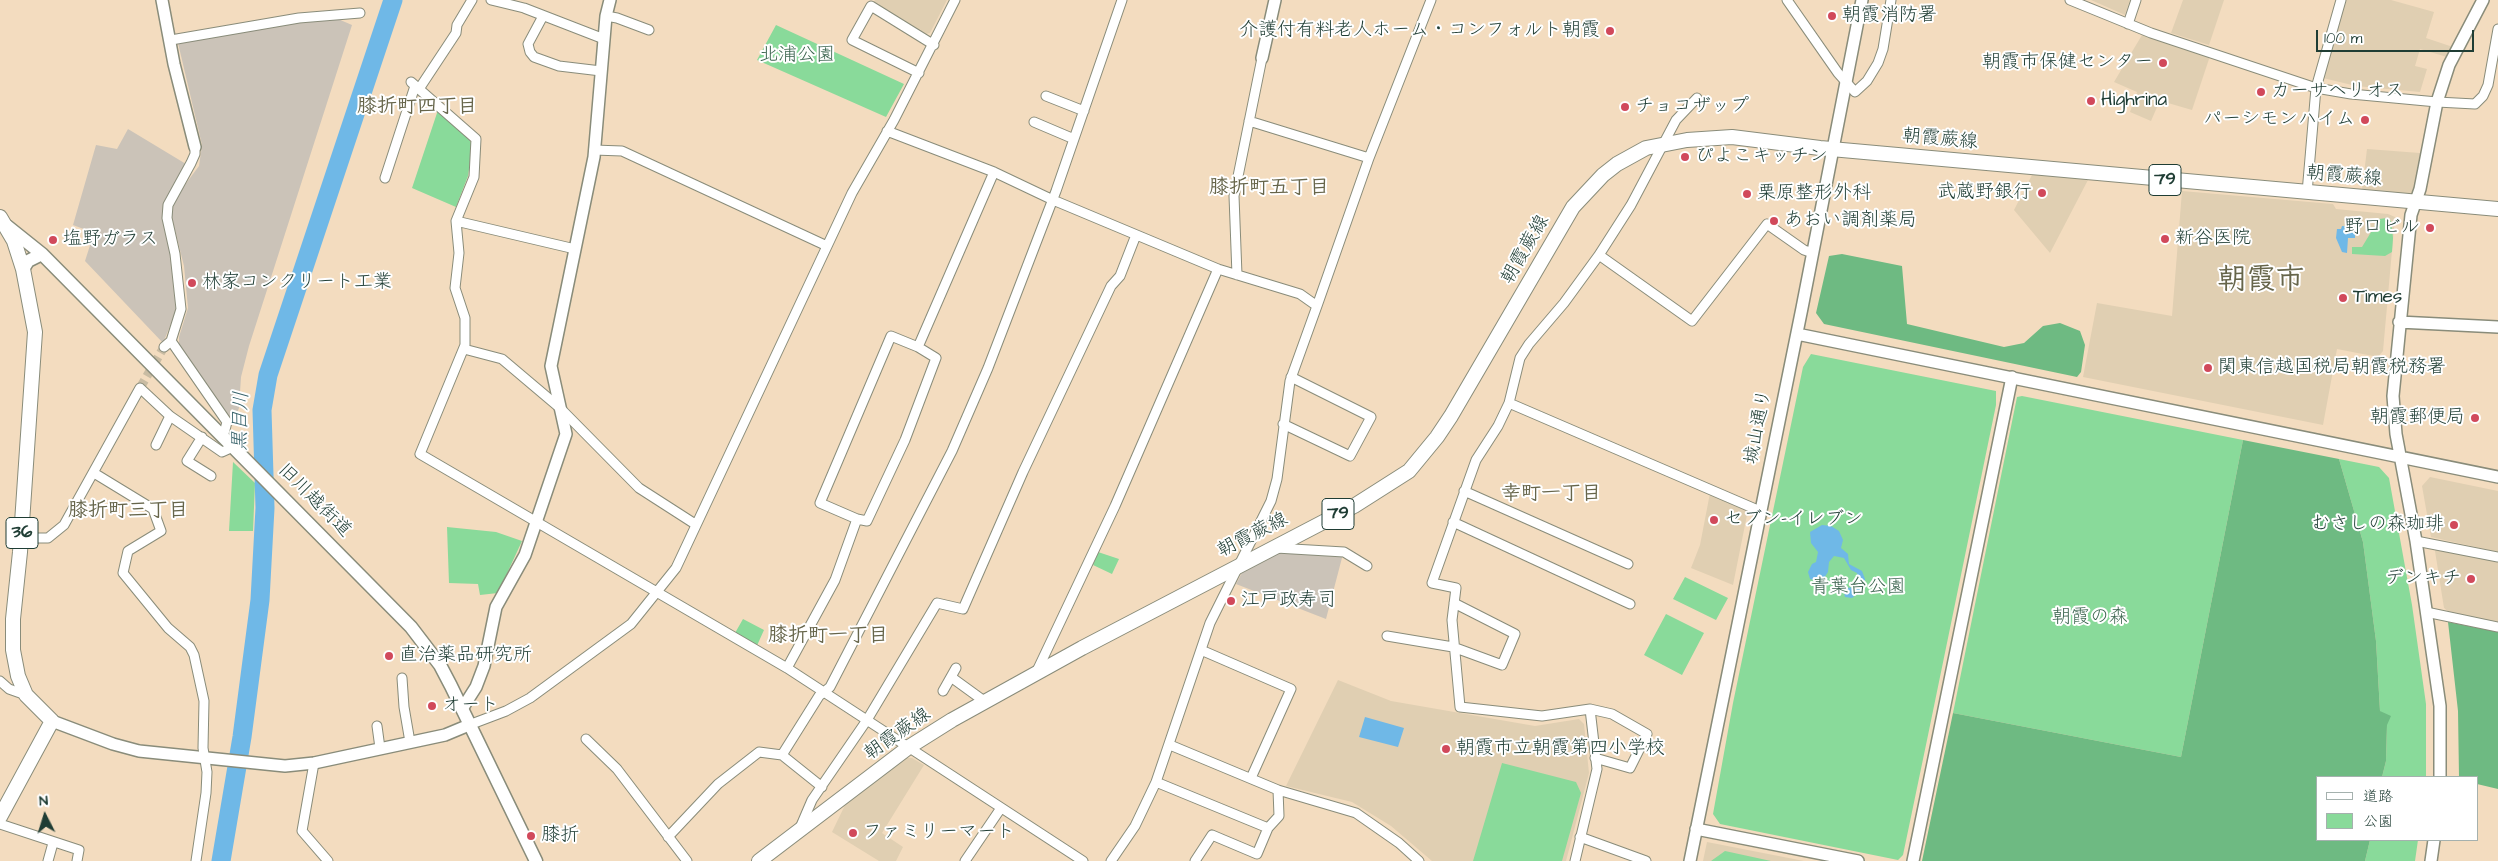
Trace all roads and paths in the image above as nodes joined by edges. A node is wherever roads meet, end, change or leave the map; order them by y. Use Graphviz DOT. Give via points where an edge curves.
graph roads {
  1 [pos="162,0"];
  2 [pos="472,0"];
  3 [pos="491,0"];
  4 [pos="610,0"];
  5 [pos="956,0"];
  6 [pos="1122,0"];
  7 [pos="1275,0"];
  8 [pos="1431,0"];
  9 [pos="1788,0"];
  10 [pos="1862,0"];
  11 [pos="1892,0"];
  12 [pos="2070,0"];
  13 [pos="2136,0"];
  14 [pos="2341,0"];
  15 [pos="2483,0"];
  16 [pos="360,13"];
  17 [pos="543,16"];
  18 [pos="606,16"];
  19 [pos="2128,24"];
  20 [pos="649,30"];
  21 [pos="2498,34"];
  22 [pos="604,39"];
  23 [pos="170,40"];
  24 [pos="934,44"];
  25 [pos="1262,58"];
  26 [pos="601,71"];
  27 [pos="919,73"];
  28 [pos="1847,83"];
  29 [pos="415,85"];
  30 [pos="2488,85"];
  31 [pos="2316,88"];
  32 [pos="2498,88"];
  33 [pos="1046,96"];
  34 [pos="1697,98"];
  35 [pos="2437,102"];
  36 [pos="1084,111"];
  37 [pos="1249,121"];
  38 [pos="1034,122"];
  39 [pos="887,131"];
  40 [pos="1074,140"];
  41 [pos="1664,143"];
  42 [pos="195,147"];
  43 [pos="1833,149"];
  44 [pos="594,150"];
  45 [pos="1369,158"];
  46 [pos="994,172"];
  47 [pos="385,178"];
  48 [pos="2307,193"];
  49 [pos="1053,200"];
  50 [pos="2414,202"];
  51 [pos="2498,208"];
  52 [pos="456,221"];
  53 [pos="3,222"];
  54 [pos="1136,235"];
  55 [pos="827,246"];
  56 [pos="575,249"];
  57 [pos="1813,253"];
  58 [pos="42,254"];
  59 [pos="1598,255"];
  60 [pos="23,269"];
  61 [pos="1218,269"];
  62 [pos="1237,275"];
  63 [pos="1317,306"];
  64 [pos="2399,322"];
  65 [pos="2498,327"];
  66 [pos="1796,334"];
  67 [pos="918,347"];
  68 [pos="464,349"];
  69 [pos="1291,377"];
  70 [pos="2012,377"];
  71 [pos="1510,403"];
  72 [pos="560,408"];
  73 [pos="170,416"];
  74 [pos="1283,424"];
  75 [pos="223,436"];
  76 [pos="202,437"];
  77 [pos="156,445"];
  78 [pos="233,447"];
  79 [pos="2400,456"];
  80 [pos="94,473"];
  81 [pos="211,476"];
  82 [pos="2498,477"];
  83 [pos="1464,491"];
  84 [pos="1760,511"];
  85 [pos="857,519"];
  86 [pos="536,521"];
  87 [pos="1453,522"];
  88 [pos="695,524"];
  89 [pos="2416,541"];
  90 [pos="21,546"];
  91 [pos="1273,547"];
  92 [pos="2498,557"];
  93 [pos="1240,564"];
  94 [pos="1628,564"];
  95 [pos="1367,566"];
  96 [pos="657,592"];
  97 [pos="1454,603"];
  98 [pos="1630,604"];
  99 [pos="2426,612"];
  100 [pos="2498,627"];
  101 [pos="1388,636"];
  102 [pos="1453,647"];
  103 [pos="1202,650"];
  104 [pos="788,668"];
  105 [pos="956,668"];
  106 [pos="1036,673"];
  107 [pos="951,677"];
  108 [pos="402,678"];
  109 [pos="0,681"];
  110 [pos="943,691"];
  111 [pos="824,693"];
  112 [pos="26,695"];
  113 [pos="984,701"];
  114 [pos="462,709"];
  115 [pos="1590,709"];
  116 [pos="867,720"];
  117 [pos="52,721"];
  118 [pos="469,725"];
  119 [pos="377,726"];
  120 [pos="586,739"];
  121 [pos="410,742"];
  122 [pos="1170,745"];
  123 [pos="909,747"];
  124 [pos="380,748"];
  125 [pos="782,755"];
  126 [pos="208,758"];
  127 [pos="1595,758"];
  128 [pos="314,763"];
  129 [pos="2440,776"];
  130 [pos="1251,778"];
  131 [pos="1156,782"];
  132 [pos="822,787"];
  133 [pos="1278,790"];
  134 [pos="1001,808"];
  135 [pos="0,817"];
  136 [pos="0,824"];
  137 [pos="1268,828"];
  138 [pos="1696,829"];
  139 [pos="799,830"];
  140 [pos="668,837"];
  141 [pos="1580,838"];
  142 [pos="2434,841"];
  143 [pos="53,843"];
  144 [pos="48,861"];
  145 [pos="78,861"];
  146 [pos="196,861"];
  147 [pos="328,861"];
  148 [pos="536,861"];
  149 [pos="687,861"];
  150 [pos="759,861"];
  151 [pos="965,861"];
  152 [pos="1083,861"];
  153 [pos="1111,861"];
  154 [pos="1195,861"];
  155 [pos="1419,861"];
  156 [pos="1575,861"];
  157 [pos="1646,861"];
  158 [pos="1690,861"];
  159 [pos="1858,861"];
  160 [pos="1913,861"];
  161 [pos="2431,861"];
  1 -- 23 [label="street"];
  2 -- 29 [label="street" via="456,33"];
  3 -- 17 [label="street"];
  4 -- 18 [label="street"];
  5 -- 24 [label="street"];
  6 -- 36 [label="street"];
  7 -- 25 [label="street"];
  8 -- 45 [label="street"];
  9 -- 28 [label="street"];
  10 -- 28 [label="street, 城山通り"];
  11 -- 28 [label="street" via="1878,63 1867,81 1855,92"];
  12 -- 19 [label="street"];
  13 -- 19 [label="street"];
  14 -- 31 [label="street"];
  15 -- 35 [label="street" via="2449,65"];
  16 -- 23 [label="street" via="299,18"];
  17 -- 22 [label="street"];
  17 -- 26 [label="street" via="528,44 534,57 559,66"];
  18 -- 20 [label="street"];
  18 -- 22 [label="street"];
  19 -- 31 [label="street"];
  21 -- 30 [label="street"];
  22 -- 26 [label="street"];
  23 -- 42 [label="street"];
  24 -- 27 [label="street"];
  24 -- 27 [label="street" via="871,6 852,40"];
  25 -- 37 [label="street"];
  26 -- 44 [label="street"];
  27 -- 39 [label="street"];
  28 -- 43 [label="street, 城山通り"];
  29 -- 47 [label="street"];
  29 -- 52 [label="street" via="476,138 474,177"];
  30 -- 32 [label="street"];
  30 -- 35 [label="street" via="2484,96 2475,104"];
  31 -- 35 [label="street"];
  31 -- 48 [label="street"];
  33 -- 36 [label="street"];
  34 -- 41 [label="street" via="1676,120"];
  35 -- 50 [label="street" via="2420,189"];
  36 -- 40 [label="street"];
  37 -- 45 [label="street"];
  37 -- 62 [label="street" via="1234,196"];
  38 -- 40 [label="street"];
  39 -- 46 [label="street"];
  39 -- 55 [label="street"];
  40 -- 49 [label="street"];
  41 -- 43 [label="main road, 朝霞蕨線 / 79" via="1732,137"];
  41 -- 59 [label="street" via="1632,205"];
  41 -- 91 [label="main road, 朝霞蕨線 / 79" via="1646,148 1617,164 1592,184 1573,207 1451,416 1419,462 1391,484"];
  42 -- 75 [label="street" via="195,154 168,205 166,218 175,254 181,309 168,344 227,422"];
  43 -- 48 [label="main road, 朝霞蕨線 / 79"];
  43 -- 57 [label="street, 城山通り"];
  44 -- 55 [label="street" via="622,151"];
  44 -- 56 [label="street"];
  45 -- 63 [label="street"];
  46 -- 49 [label="street"];
  46 -- 67 [label="street"];
  48 -- 50 [label="main road, 朝霞蕨線 / 79"];
  49 -- 54 [label="street"];
  49 -- 111 [label="street" via="952,451"];
  50 -- 51 [label="main road, 朝霞蕨線 / 79"];
  50 -- 64 [label="street"];
  52 -- 56 [label="street"];
  52 -- 68 [label="street" via="455,288 465,318"];
  53 -- 58 [label="main road, 旧川越街道"];
  53 -- 60 [label="main road, 36"];
  54 -- 61 [label="street"];
  54 -- 116 [label="street" via="1120,276 1111,286 1031,455 963,610 937,603"];
  55 -- 88 [label="street"];
  56 -- 72 [label="street" via="551,366"];
  57 -- 59 [label="street" via="1767,224 1692,321"];
  57 -- 66 [label="street, 城山通り"];
  58 -- 60 [label="main road" via="28,261"];
  58 -- 75 [label="main road, 旧川越街道"];
  59 -- 71 [label="street" via="1564,303 1528,344 1520,358"];
  60 -- 90 [label="main road, 36" via="34,332"];
  61 -- 62 [label="street"];
  61 -- 106 [label="street" via="1115,506"];
  62 -- 63 [label="street" via="1300,294"];
  63 -- 69 [label="street"];
  64 -- 65 [label="street"];
  64 -- 79 [label="street" via="2393,396"];
  66 -- 70 [label="street"];
  66 -- 84 [label="street, 城山通り"];
  67 -- 85 [label="street" via="936,358 905,440 866,521"];
  67 -- 85 [label="street" via="891,336 820,503"];
  68 -- 72 [label="street" via="502,359"];
  68 -- 86 [label="street" via="420,454"];
  69 -- 74 [label="street"];
  69 -- 74 [label="street" via="1371,417 1350,456"];
  70 -- 79 [label="street"];
  70 -- 160 [label="street"];
  71 -- 83 [label="street" via="1476,460"];
  71 -- 84 [label="street"];
  72 -- 86 [label="street" via="566,434"];
  72 -- 88 [label="street" via="638,488"];
  73 -- 76 [label="street"];
  73 -- 77 [label="street"];
  73 -- 80 [label="street" via="140,388"];
  74 -- 93 [label="street" via="1277,479 1271,501"];
  75 -- 78 [label="main road, 旧川越街道"];
  76 -- 78 [label="street" via="222,452"];
  76 -- 81 [label="street" via="187,461"];
  78 -- 114 [label="main road, 旧川越街道" via="412,627 440,665"];
  79 -- 82 [label="street"];
  79 -- 89 [label="street"];
  80 -- 90 [label="street" via="64,525 48,538 33,538"];
  80 -- 126 [label="street" via="153,509 160,531 128,551 123,574 194,655 204,701"];
  83 -- 87 [label="street"];
  83 -- 94 [label="street"];
  84 -- 138 [label="street, 城山通り"];
  85 -- 104 [label="street" via="835,580"];
  86 -- 96 [label="street"];
  86 -- 114 [label="street" via="525,555 496,607 484,666"];
  87 -- 97 [label="street" via="1432,583 1456,588"];
  87 -- 98 [label="street"];
  88 -- 96 [label="street" via="676,568"];
  89 -- 92 [label="street"];
  89 -- 99 [label="street"];
  90 -- 112 [label="main road, 36" via="13,650"];
  91 -- 93 [label="main road, 朝霞蕨線 / 79"];
  91 -- 95 [label="street" via="1344,552"];
  93 -- 103 [label="street" via="1210,623"];
  93 -- 106 [label="main road, 朝霞蕨線 / 79"];
  96 -- 104 [label="street"];
  96 -- 118 [label="street" via="631,624 530,698"];
  97 -- 102 [label="street"];
  97 -- 102 [label="street" via="1515,634 1502,665"];
  99 -- 100 [label="street"];
  99 -- 129 [label="street" via="2440,706"];
  101 -- 102 [label="street"];
  102 -- 115 [label="street" via="1460,707 1542,716"];
  103 -- 122 [label="street"];
  103 -- 130 [label="street" via="1291,689"];
  104 -- 111 [label="street"];
  105 -- 107 [label="street"];
  106 -- 113 [label="main road, 朝霞蕨線 / 79"];
  107 -- 110 [label="street"];
  107 -- 113 [label="street"];
  108 -- 121 [label="street"];
  109 -- 112 [label="street" via="9,689"];
  111 -- 116 [label="street"];
  111 -- 125 [label="street"];
  112 -- 117 [label="main road, 36"];
  113 -- 123 [label="main road, 朝霞蕨線 / 79"];
  114 -- 118 [label="main road, 旧川越街道"];
  115 -- 127 [label="street"];
  115 -- 127 [label="street" via="1612,714 1647,734 1630,768"];
  116 -- 123 [label="street"];
  116 -- 132 [label="street"];
  117 -- 126 [label="street" via="139,751"];
  117 -- 135 [label="main road"];
  118 -- 121 [label="street" via="445,735"];
  118 -- 148 [label="main road, 旧川越街道"];
  119 -- 124 [label="street"];
  120 -- 140 [label="street" via="617,769"];
  121 -- 124 [label="street"];
  122 -- 130 [label="street"];
  122 -- 131 [label="street"];
  123 -- 134 [label="street"];
  123 -- 139 [label="main road, 朝霞蕨線 / 79"];
  124 -- 128 [label="street"];
  125 -- 132 [label="street"];
  125 -- 140 [label="street" via="759,752 718,784"];
  126 -- 128 [label="street" via="285,766"];
  126 -- 146 [label="street"];
  127 -- 141 [label="street" via="1597,768"];
  128 -- 147 [label="street" via="302,831"];
  130 -- 133 [label="street"];
  131 -- 137 [label="street"];
  131 -- 153 [label="street" via="1135,826"];
  132 -- 139 [label="street" via="812,800"];
  133 -- 137 [label="street" via="1279,816"];
  133 -- 155 [label="street" via="1356,813"];
  134 -- 151 [label="street"];
  134 -- 152 [label="street"];
  136 -- 143 [label="street"];
  137 -- 154 [label="street" via="1257,854 1212,835"];
  138 -- 158 [label="street, 城山通り"];
  138 -- 159 [label="street"];
  139 -- 150 [label="main road, 朝霞蕨線 / 79"];
  140 -- 149 [label="street"];
  141 -- 156 [label="street"];
  141 -- 157 [label="street"];
  142 -- 161 [label="street"];
  143 -- 144 [label="street"];
  143 -- 145 [label="street" via="79,850"];
}
